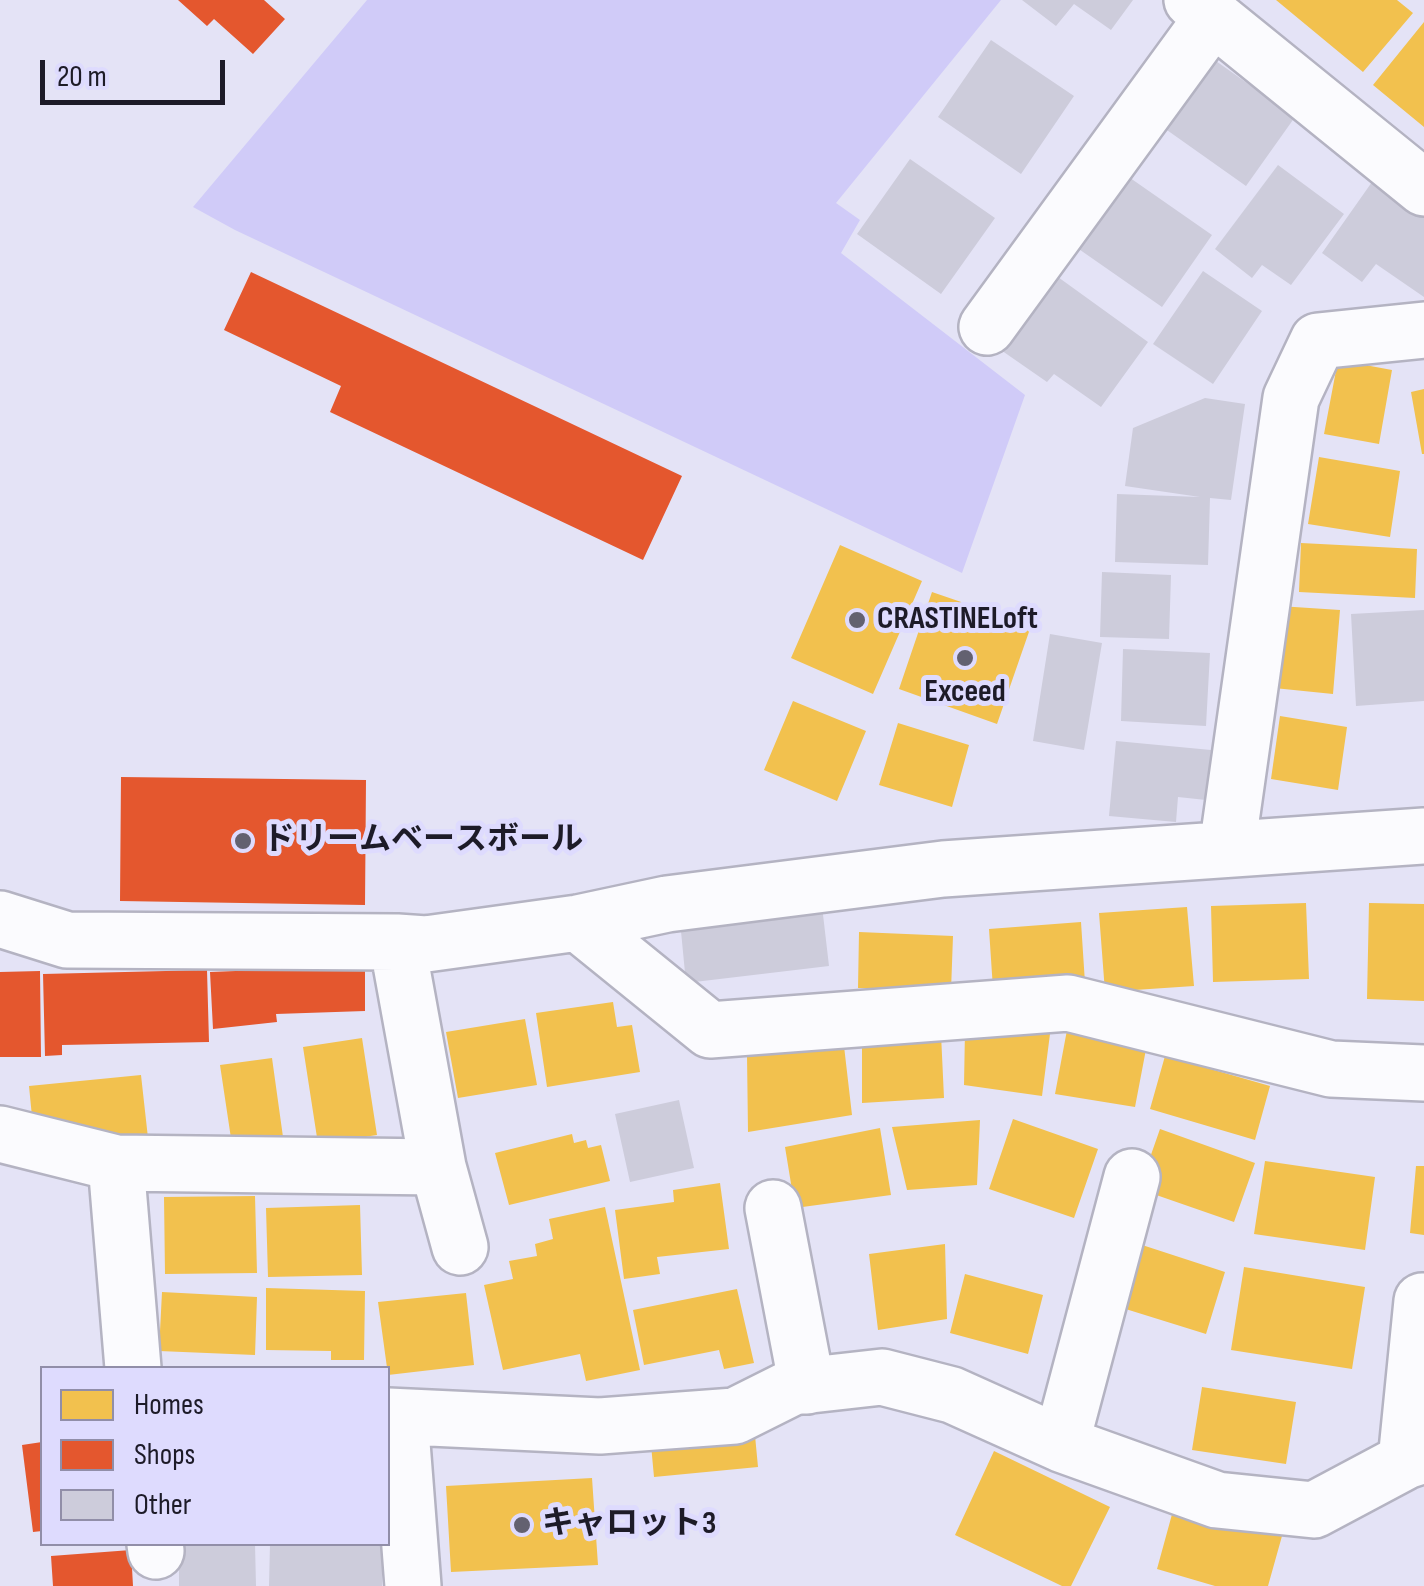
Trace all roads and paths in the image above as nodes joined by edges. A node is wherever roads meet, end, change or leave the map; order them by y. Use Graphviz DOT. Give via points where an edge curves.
graph roads {
  1 [pos="1202,8"];
  2 [pos="1424,188"];
  3 [pos="987,327"];
  4 [pos="1424,330"];
  5 [pos="1424,836"];
  6 [pos="1227,849"];
  7 [pos="0,920"];
  8 [pos="578,923"];
  9 [pos="398,942"];
  10 [pos="1424,1073"];
  11 [pos="0,1134"];
  12 [pos="116,1164"];
  13 [pos="438,1166"];
  14 [pos="1132,1176"];
  15 [pos="774,1208"];
  16 [pos="460,1246"];
  17 [pos="1422,1300"];
  18 [pos="133,1366"];
  19 [pos="807,1386"];
  20 [pos="394,1416"];
  21 [pos="1060,1444"];
  22 [pos="1415,1458"];
  23 [pos="412,1586"];
  1 -- 2 [label="street"];
  1 -- 3 [label="street"];
  4 -- 6 [label="street" via="1318,341 1291,398"];
  5 -- 6 [label="street"];
  6 -- 8 [label="street" via="943,869 666,904"];
  7 -- 9 [label="street" via="67,940"];
  8 -- 9 [label="street"];
  8 -- 10 [label="street" via="710,1030 1068,1003 1331,1069"];
  9 -- 13 [label="street"];
  11 -- 12 [label="street"];
  12 -- 13 [label="street"];
  12 -- 18 [label="street"];
  13 -- 16 [label="street"];
  14 -- 21 [label="street"];
  15 -- 19 [label="street"];
  17 -- 22 [label="street"];
  19 -- 20 [label="street" via="735,1416 600,1426"];
  19 -- 21 [label="street" via="882,1377 952,1394"];
  20 -- 23 [label="street"];
  21 -- 22 [label="street" via="1217,1500 1314,1510"];
}
